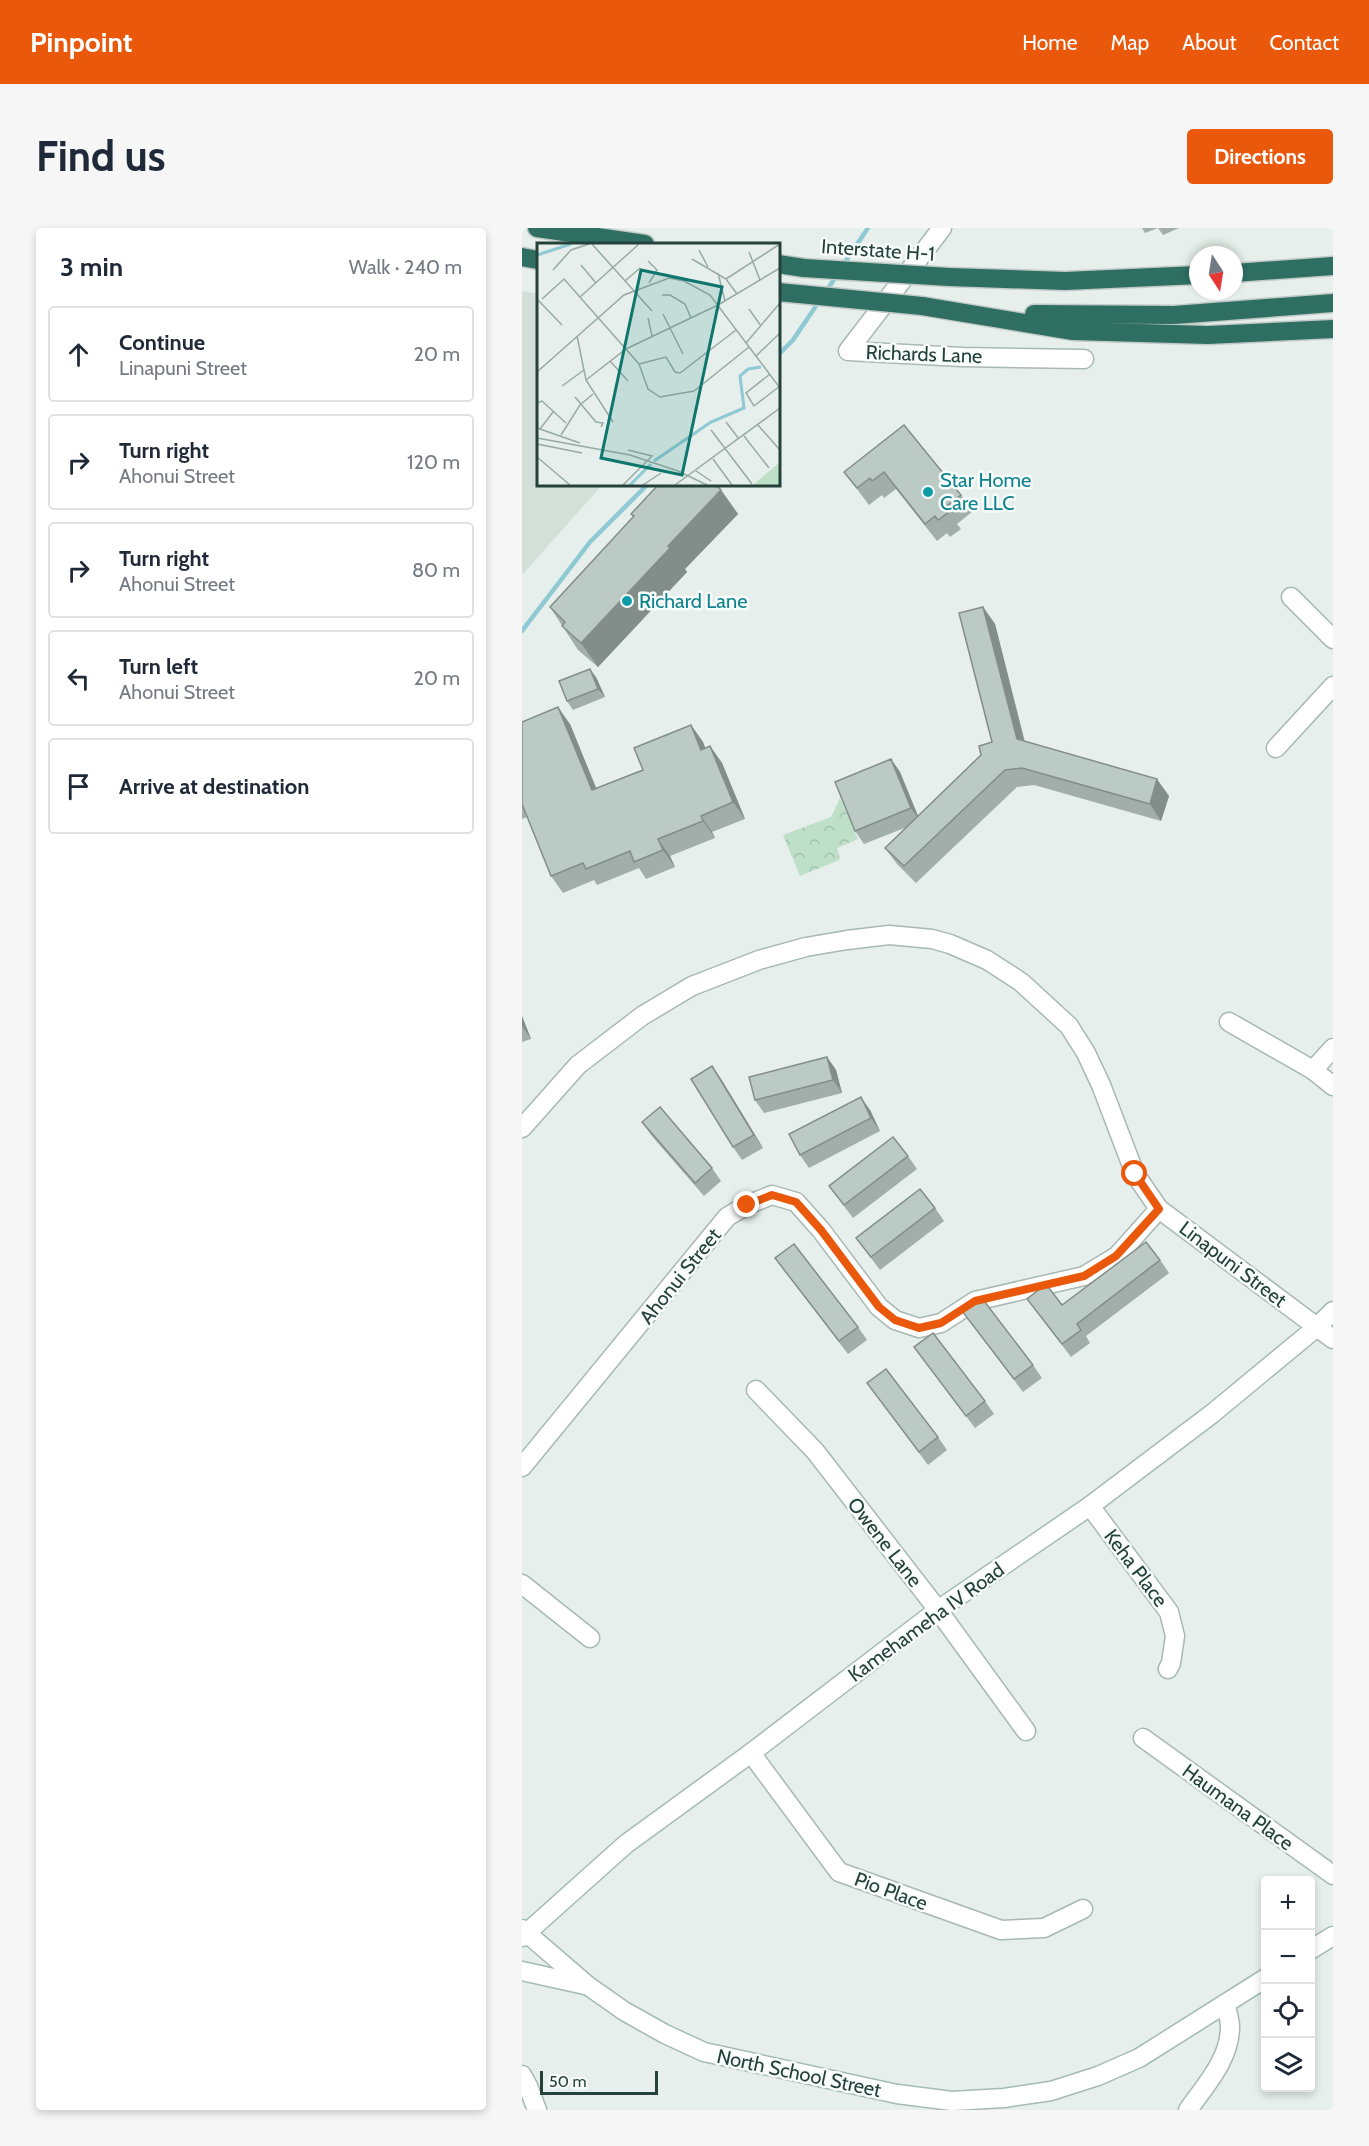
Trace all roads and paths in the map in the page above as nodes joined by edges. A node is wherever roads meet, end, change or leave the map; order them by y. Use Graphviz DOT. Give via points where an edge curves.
graph roads {
  1 [pos="537,228"];
  2 [pos="942,228"];
  3 [pos="638,243"];
  4 [pos="522,257"];
  5 [pos="537,260"];
  6 [pos="780,264"];
  7 [pos="1333,266"];
  8 [pos="1243,272"];
  9 [pos="1189,275"];
  10 [pos="780,292"];
  11 [pos="1333,303"];
  12 [pos="922,306"];
  13 [pos="1333,329"];
  14 [pos="1084,358"];
  15 [pos="1291,597"];
  16 [pos="1333,639"];
  17 [pos="1333,686"];
  18 [pos="1276,748"];
  19 [pos="1229,1022"];
  20 [pos="1333,1048"];
  21 [pos="1313,1070"];
  22 [pos="1333,1086"];
  23 [pos="522,1128"];
  24 [pos="1159,1209"];
  25 [pos="1333,1311"];
  26 [pos="1317,1327"];
  27 [pos="1333,1339"];
  28 [pos="756,1390"];
  29 [pos="522,1467"];
  30 [pos="1090,1506"];
  31 [pos="522,1584"];
  32 [pos="938,1610"];
  33 [pos="590,1638"];
  34 [pos="1168,1669"];
  35 [pos="1026,1731"];
  36 [pos="1143,1738"];
  37 [pos="751,1753"];
  38 [pos="1333,1875"];
  39 [pos="1083,1909"];
  40 [pos="523,1933"];
  41 [pos="1333,1936"];
  42 [pos="1315,1947"];
  43 [pos="522,1971"];
  44 [pos="1261,1981"];
  45 [pos="587,1985"];
  46 [pos="1225,2004"];
  47 [pos="522,2075"];
  48 [pos="1004,2104"];
  49 [pos="537,2110"];
  50 [pos="1188,2110"];
  1 -- 3 [label="highway"];
  2 -- 14 [label="street, Richards Lane" via="848,351"];
  4 -- 5 [label="highway"];
  6 -- 9 [label="highway, Interstate H-1, bridge" via="1065,281"];
  7 -- 8 [label="highway"];
  10 -- 12 [label="highway, bridge"];
  11 -- 12 [label="highway" via="1162,315 1058,316"];
  12 -- 13 [label="highway" via="1073,331 1208,335"];
  15 -- 16 [label="street"];
  17 -- 18 [label="street"];
  19 -- 21 [label="street"];
  20 -- 21 [label="street"];
  21 -- 22 [label="street"];
  23 -- 24 [label="street, Linapuni Street" via="578,1065 642,1016 692,986 806,947 889,935 932,939 987,960 1021,982 1069,1026 1101,1085 1135,1174"];
  24 -- 26 [label="street, Linapuni Street"];
  24 -- 29 [label="street, Ahonui Street" via="1116,1256 1084,1276 975,1301 941,1323 919,1328 895,1320 879,1307 796,1202 772,1195 747,1205 728,1217"];
  25 -- 26 [label="street, Kamehameha IV Road"];
  26 -- 27 [label="street, Linapuni Street"];
  26 -- 30 [label="street, Kamehameha IV Road" via="1213,1413"];
  28 -- 32 [label="street, Owene Lane" via="815,1451"];
  30 -- 32 [label="street, Kamehameha IV Road"];
  30 -- 34 [label="street, Keha Place" via="1169,1612 1175,1636"];
  31 -- 33 [label="street"];
  32 -- 35 [label="street, Owene Lane"];
  32 -- 37 [label="street, Kamehameha IV Road"];
  36 -- 38 [label="street, Haumana Place"];
  37 -- 39 [label="street, Pio Place" via="839,1872 1001,1930 1044,1928"];
  37 -- 40 [label="street, Kamehameha IV Road" via="626,1844"];
  40 -- 45 [label="street, North School Street"];
  41 -- 42 [label="street"];
  43 -- 45 [label="street"];
  44 -- 46 [label="street, North School Street"];
  45 -- 48 [label="street, North School Street" via="624,2011 704,2052 897,2094"];
  46 -- 48 [label="street, North School Street" via="1139,2058 1098,2076"];
  46 -- 50 [label="street" via="1230,2025 1225,2052"];
  47 -- 49 [label="street"];
}
